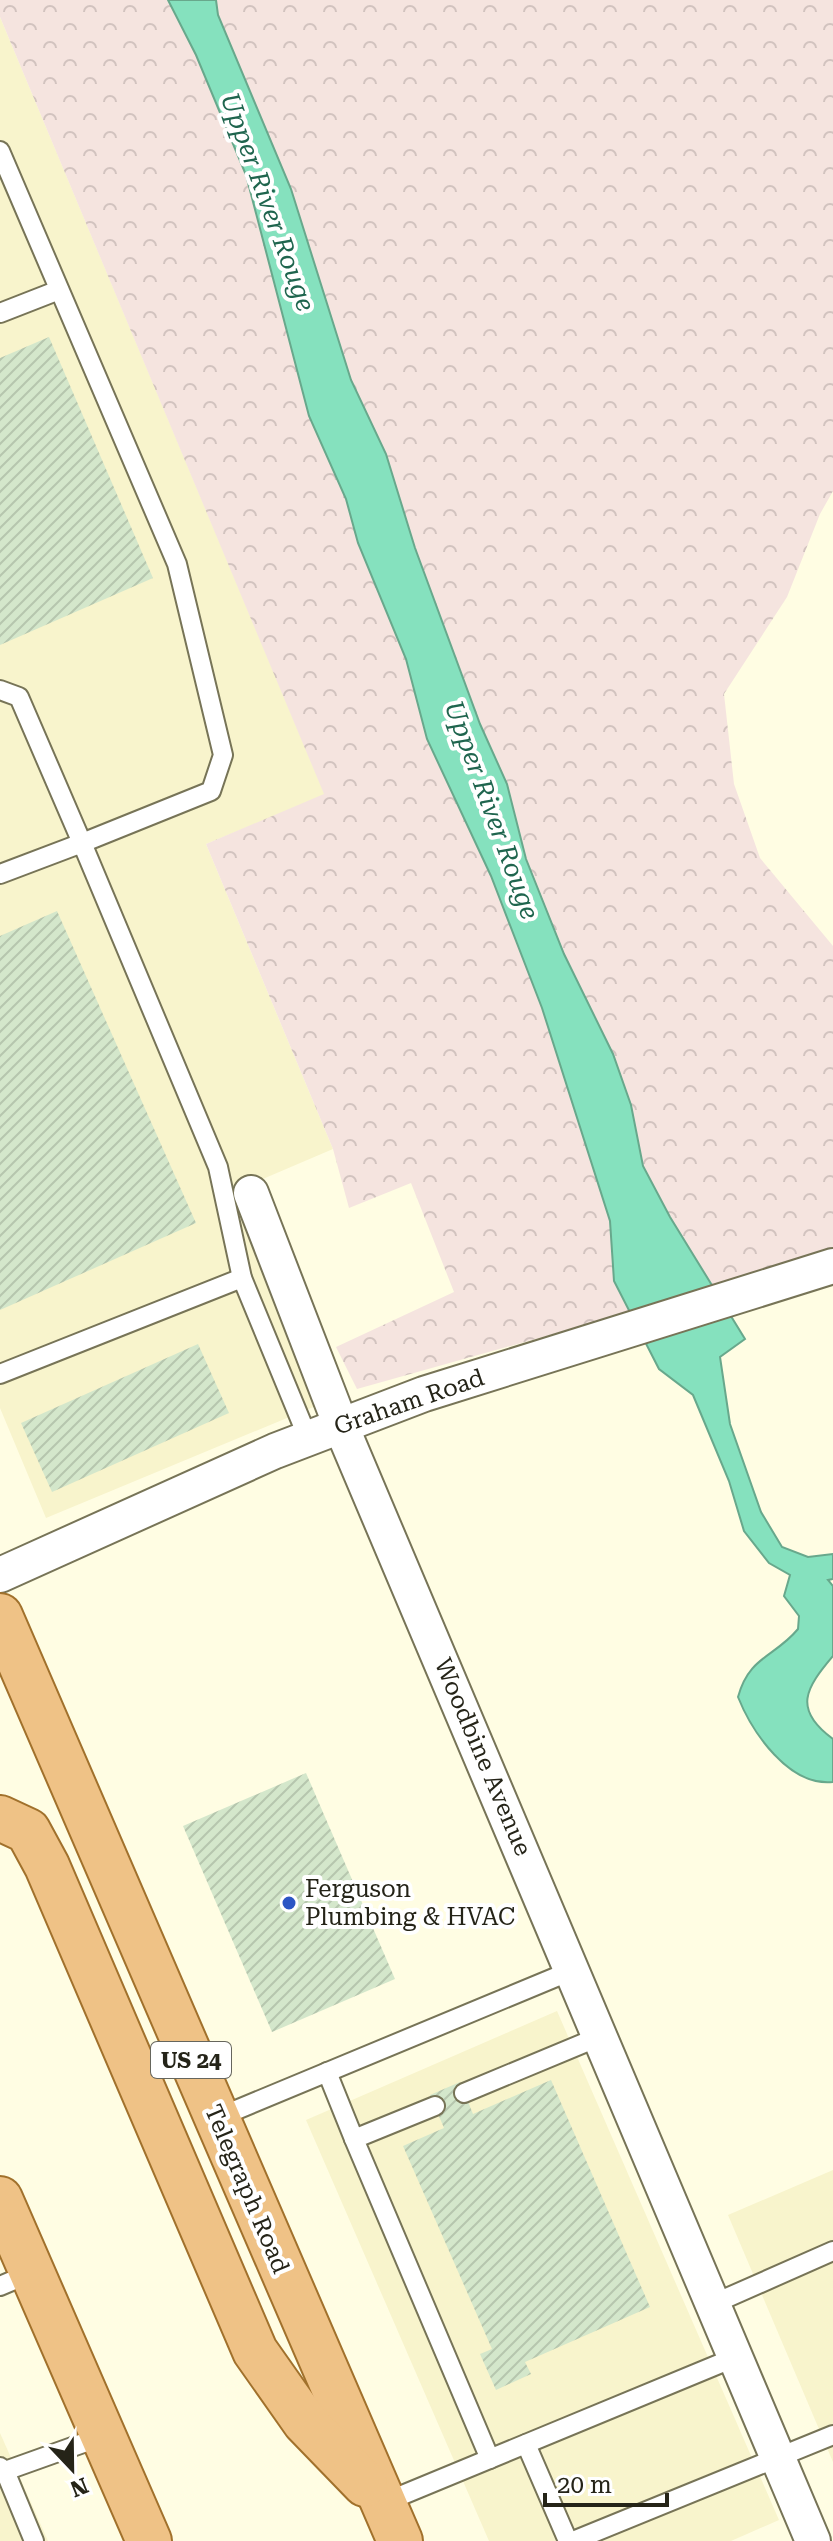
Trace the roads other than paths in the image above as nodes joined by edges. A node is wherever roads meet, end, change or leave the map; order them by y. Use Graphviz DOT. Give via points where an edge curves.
graph roads {
  1 [pos="0,151"];
  2 [pos="59,290"];
  3 [pos="0,313"];
  4 [pos="0,690"];
  5 [pos="82,843"];
  6 [pos="0,874"];
  7 [pos="251,1193"];
  8 [pos="833,1266"];
  9 [pos="242,1278"];
  10 [pos="0,1374"];
  11 [pos="341,1426"];
  12 [pos="308,1438"];
  13 [pos="0,1575"];
  14 [pos="0,1616"];
  15 [pos="0,1818"];
  16 [pos="573,1970"];
  17 [pos="601,2036"];
  18 [pos="327,2072"];
  19 [pos="464,2093"];
  20 [pos="435,2106"];
  21 [pos="216,2118"];
  22 [pos="354,2139"];
  23 [pos="0,2199"];
  24 [pos="833,2251"];
  25 [pos="16,2279"];
  26 [pos="713,2304"];
  27 [pos="736,2357"];
  28 [pos="833,2435"];
  29 [pos="103,2436"];
  30 [pos="526,2444"];
  31 [pos="778,2458"];
  32 [pos="490,2459"];
  33 [pos="3,2469"];
  34 [pos="391,2522"];
  35 [pos="34,2541"];
  36 [pos="149,2541"];
  37 [pos="571,2541"];
  38 [pos="813,2541"];
  1 -- 2 [label="lane"];
  2 -- 3 [label="lane"];
  2 -- 5 [label="lane" via="177,564 223,755 211,791"];
  4 -- 5 [label="lane" via="19,697"];
  5 -- 6 [label="lane"];
  5 -- 9 [label="lane" via="218,1167"];
  7 -- 11 [label="street, Woodbine Avenue"];
  8 -- 11 [label="street, Graham Road" via="424,1394"];
  9 -- 10 [label="lane"];
  9 -- 12 [label="lane"];
  11 -- 12 [label="street, Graham Road"];
  11 -- 16 [label="street, Woodbine Avenue"];
  12 -- 13 [label="street, Graham Road"];
  14 -- 21 [label="main road, Telegraph Road / US 24"];
  15 -- 34 [label="main road" via="28,1831 47,1866 255,2351 305,2422"];
  16 -- 17 [label="street, Woodbine Avenue"];
  16 -- 18 [label="lane"];
  17 -- 19 [label="lane"];
  17 -- 26 [label="street, Woodbine Avenue"];
  18 -- 21 [label="lane"];
  18 -- 22 [label="lane"];
  20 -- 22 [label="lane"];
  21 -- 34 [label="main road, Telegraph Road / US 24"];
  22 -- 32 [label="lane"];
  23 -- 25 [label="main road"];
  24 -- 26 [label="lane"];
  25 -- 29 [label="main road"];
  26 -- 27 [label="street, Woodbine Avenue"];
  27 -- 30 [label="lane"];
  27 -- 31 [label="street, Woodbine Avenue"];
  28 -- 31 [label="lane"];
  29 -- 33 [label="lane"];
  29 -- 36 [label="main road"];
  30 -- 32 [label="lane"];
  30 -- 37 [label="lane"];
  31 -- 37 [label="lane"];
  31 -- 38 [label="street, Woodbine Avenue"];
  32 -- 34 [label="lane"];
  33 -- 35 [label="lane"];
}
